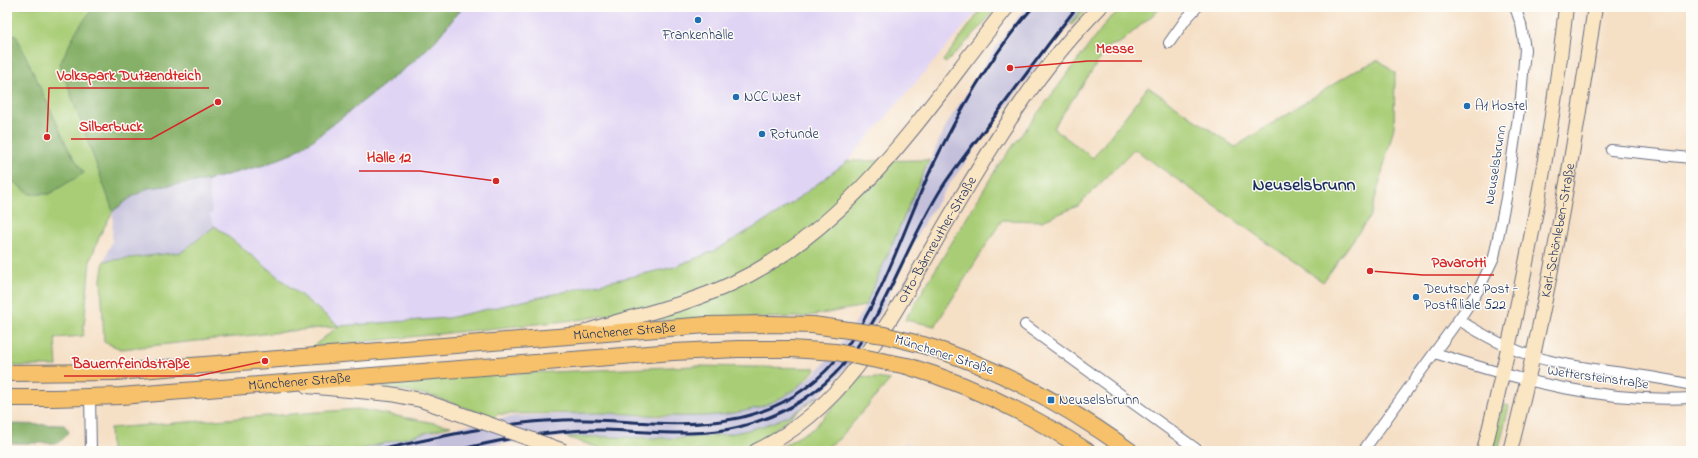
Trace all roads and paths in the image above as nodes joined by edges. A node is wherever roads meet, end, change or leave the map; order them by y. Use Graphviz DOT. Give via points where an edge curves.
graph roads {
  1 [pos="1007,7"];
  2 [pos="1100,7"];
  3 [pos="1197,7"];
  4 [pos="1515,7"];
  5 [pos="1566,7"];
  6 [pos="1595,7"];
  7 [pos="1169,43"];
  8 [pos="1611,150"];
  9 [pos="1691,158"];
  10 [pos="1459,320"];
  11 [pos="1025,325"];
  12 [pos="570,336"];
  13 [pos="1509,347"];
  14 [pos="1435,353"];
  15 [pos="1533,356"];
  16 [pos="91,372"];
  17 [pos="7,373"];
  18 [pos="1502,375"];
  19 [pos="1528,382"];
  20 [pos="285,384"];
  21 [pos="1691,385"];
  22 [pos="90,397"];
  23 [pos="7,398"];
  24 [pos="1691,398"];
  25 [pos="91,451"];
  26 [pos="564,451"];
  27 [pos="756,451"];
  28 [pos="1087,451"];
  29 [pos="1130,451"];
  30 [pos="1199,451"];
  31 [pos="1363,451"];
  32 [pos="1484,451"];
  33 [pos="1510,451"];
  1 -- 12 [label="main road" via="902,142 848,201 803,240 764,267 713,292"];
  2 -- 27 [label="main road, Otto-Bärnreuther-Straße" via="1059,52 1018,107 979,167 886,326 853,373 813,415 788,434"];
  3 -- 7 [label="street"];
  4 -- 10 [label="street, Neuselsbrunn" via="1525,49 1521,97 1499,235 1494,257 1479,289"];
  5 -- 13 [label="main road, Karl-Schönleben-Straße" via="1541,186"];
  6 -- 15 [label="main road, Karl-Schönleben-Straße" via="1565,191"];
  8 -- 9 [label="street"];
  10 -- 13 [label="street"];
  10 -- 14 [label="street, Neuselsbrunn"];
  11 -- 30 [label="street"];
  12 -- 16 [label="main road, Münchener Straße" via="265,361"];
  12 -- 29 [label="main road, Münchener Straße, bridge" via="707,325 770,324 813,325 884,335 974,362 1027,387 1076,415"];
  13 -- 15 [label="street, Wettersteinstraße"];
  13 -- 18 [label="main road, Karl-Schönleben-Straße"];
  14 -- 18 [label="street"];
  14 -- 31 [label="street, Neuselsbrunn"];
  15 -- 19 [label="main road, Karl-Schönleben-Straße"];
  15 -- 21 [label="street, Wettersteinstraße" via="1566,364 1659,377"];
  16 -- 17 [label="main road, Münchener Straße"];
  16 -- 22 [label="main road"];
  18 -- 19 [label="street, Wettersteinstraße"];
  18 -- 32 [label="main road, Karl-Schönleben-Straße"];
  19 -- 24 [label="street, Wettersteinstraße" via="1657,400"];
  19 -- 33 [label="main road, Karl-Schönleben-Straße"];
  20 -- 22 [label="main road, Münchener Straße"];
  20 -- 26 [label="main road, bridge" via="390,394 421,400"];
  20 -- 28 [label="main road, Münchener Straße, bridge" via="673,352 738,349 836,352 907,366 984,393 1039,421"];
  22 -- 23 [label="main road, Münchener Straße"];
  22 -- 25 [label="street"];
}
